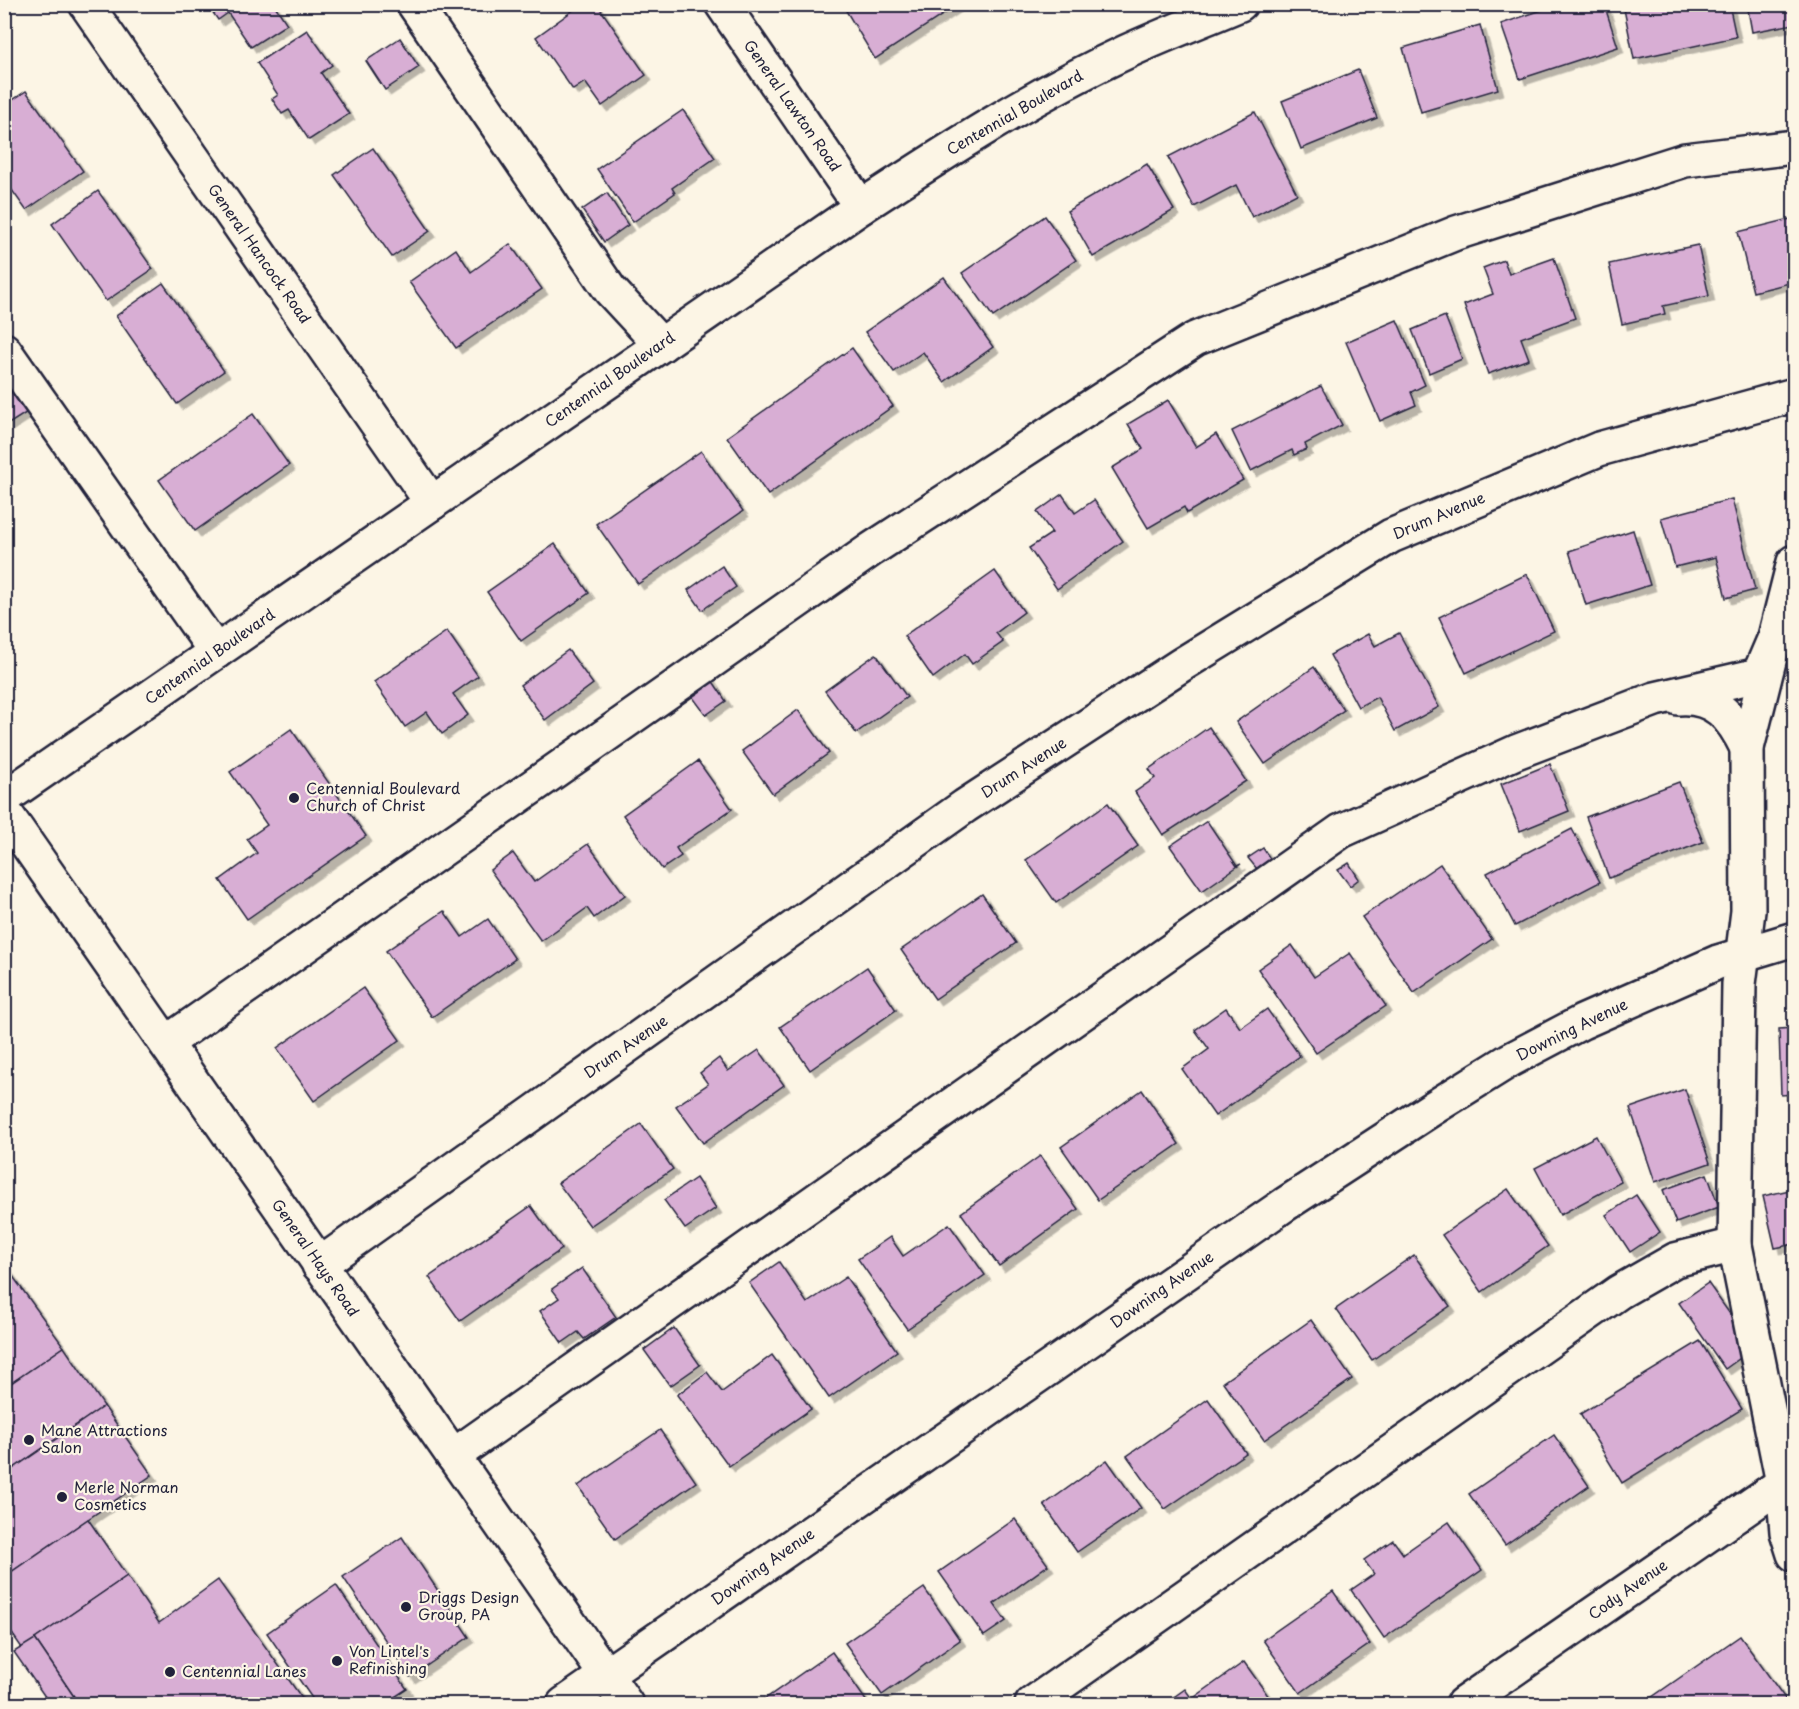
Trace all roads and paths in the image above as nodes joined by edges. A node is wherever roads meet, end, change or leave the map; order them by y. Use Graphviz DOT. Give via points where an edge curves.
graph roads {
  1 [pos="86,4"];
  2 [pos="414,4"];
  3 [pos="722,4"];
  4 [pos="1239,4"];
  5 [pos="1794,147"];
  6 [pos="861,207"];
  7 [pos="661,345"];
  8 [pos="4,350"];
  9 [pos="1794,395"];
  10 [pos="432,503"];
  11 [pos="1794,562"];
  12 [pos="1773,642"];
  13 [pos="216,652"];
  14 [pos="1655,699"];
  15 [pos="1747,748"];
  16 [pos="4,798"];
  17 [pos="4,811"];
  18 [pos="1794,939"];
  19 [pos="1743,955"];
  20 [pos="166,1043"];
  21 [pos="1736,1190"];
  22 [pos="1736,1245"];
  23 [pos="1675,1260"];
  24 [pos="319,1264"];
  25 [pos="1749,1312"];
  26 [pos="453,1456"];
  27 [pos="1789,1481"];
  28 [pos="1794,1554"];
  29 [pos="606,1676"];
  30 [pos="564,1704"];
  31 [pos="626,1704"];
  32 [pos="1032,1704"];
  33 [pos="1463,1704"];
  1 -- 10 [label="street, General Hancock Road"];
  2 -- 7 [label="street" via="610,290"];
  3 -- 6 [label="street, General Lawton Road"];
  4 -- 6 [label="street, Centennial Boulevard" via="1125,52 1045,94 951,148"];
  5 -- 20 [label="street" via="1685,160 1478,226 1195,339 872,549"];
  6 -- 7 [label="street, Centennial Boulevard"];
  7 -- 10 [label="street, Centennial Boulevard"];
  8 -- 13 [label="street"];
  9 -- 24 [label="street, Drum Avenue" via="1599,449 1391,536 1181,665 962,808"];
  10 -- 13 [label="street, Centennial Boulevard"];
  11 -- 12 [label="street"];
  12 -- 14 [label="street" via="1761,670 1754,676"];
  12 -- 15 [label="street"];
  13 -- 16 [label="street, Centennial Boulevard"];
  14 -- 15 [label="street" via="1690,697 1717,705 1730,716"];
  14 -- 26 [label="street" via="1516,752 1341,831"];
  15 -- 19 [label="street" via="1748,911"];
  17 -- 20 [label="street, General Hays Road"];
  18 -- 19 [label="street, Downing Avenue"];
  19 -- 21 [label="street"];
  19 -- 29 [label="street, Downing Avenue" via="1718,962 1572,1026 1433,1108 1284,1205"];
  20 -- 24 [label="street, General Hays Road"];
  21 -- 22 [label="street"];
  21 -- 23 [label="street" via="1720,1229 1700,1247"];
  22 -- 23 [label="street"];
  22 -- 25 [label="street"];
  23 -- 25 [label="street" via="1720,1268 1736,1284"];
  23 -- 32 [label="street" via="1619,1292"];
  24 -- 26 [label="street, General Hays Road"];
  25 -- 27 [label="street"];
  26 -- 29 [label="street, General Hays Road"];
  27 -- 28 [label="street" via="1787,1532"];
  27 -- 33 [label="street, Cody Avenue"];
  29 -- 30 [label="street, Downing Avenue"];
  29 -- 31 [label="street, General Hays Road"];
}
